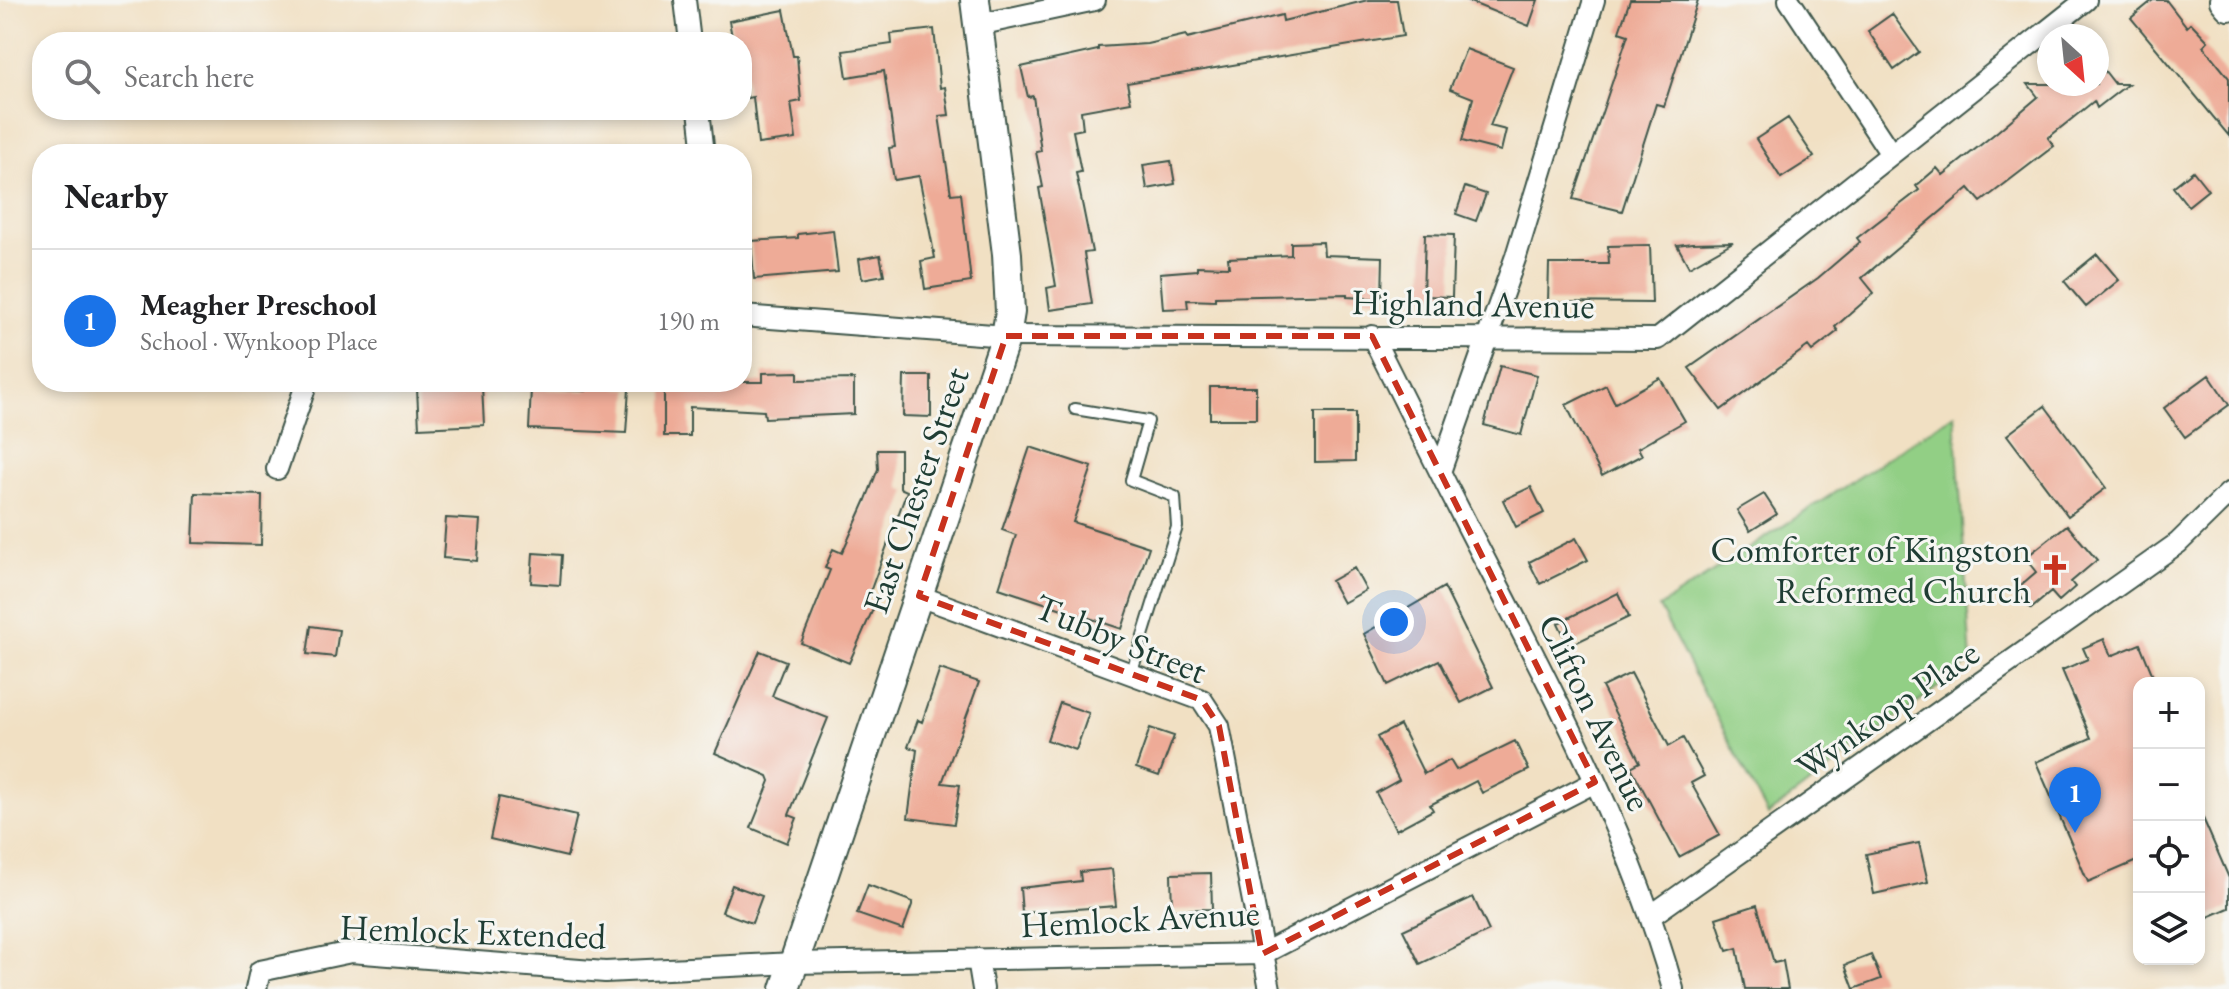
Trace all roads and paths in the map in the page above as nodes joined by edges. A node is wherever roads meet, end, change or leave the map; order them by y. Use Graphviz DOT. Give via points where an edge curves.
graph roads {
  1 [pos="685,0"];
  2 [pos="1095,0"];
  3 [pos="1594,0"];
  4 [pos="1789,0"];
  5 [pos="2086,0"];
  6 [pos="2224,0"];
  7 [pos="2229,6"];
  8 [pos="977,12"];
  9 [pos="689,32"];
  10 [pos="700,120"];
  11 [pos="703,144"];
  12 [pos="1891,154"];
  13 [pos="752,317"];
  14 [pos="1006,336"];
  15 [pos="1372,336"];
  16 [pos="1487,337"];
  17 [pos="304,392"];
  18 [pos="1075,409"];
  19 [pos="277,469"];
  20 [pos="1440,472"];
  21 [pos="2229,493"];
  22 [pos="919,596"];
  23 [pos="1131,674"];
  24 [pos="1595,782"];
  25 [pos="1652,915"];
  26 [pos="1262,954"];
  27 [pos="978,959"];
  28 [pos="653,970"];
  29 [pos="789,976"];
  30 [pos="256,989"];
  31 [pos="983,989"];
  32 [pos="1270,989"];
  33 [pos="1673,989"];
  1 -- 9 [label="street"];
  2 -- 8 [label="street"];
  3 -- 16 [label="street"];
  4 -- 12 [label="street"];
  5 -- 12 [label="street, Highland Avenue"];
  6 -- 7 [label="main road"];
  8 -- 14 [label="main road, East Chester Street" via="1007,254"];
  10 -- 11 [label="street"];
  12 -- 16 [label="street, Highland Avenue" via="1658,339"];
  13 -- 14 [label="street, Highland Avenue"];
  14 -- 15 [label="street, Highland Avenue"];
  14 -- 22 [label="main road, East Chester Street"];
  15 -- 16 [label="street, Highland Avenue"];
  15 -- 20 [label="street, Clifton Avenue"];
  16 -- 20 [label="street"];
  17 -- 19 [label="street"];
  18 -- 23 [label="lane" via="1148,421 1131,480 1175,497 1177,527"];
  20 -- 24 [label="street, Clifton Avenue"];
  21 -- 25 [label="street, Wynkoop Place" via="2178,543"];
  22 -- 23 [label="street, Tubby Street"];
  22 -- 29 [label="main road, East Chester Street"];
  23 -- 26 [label="street, Tubby Street" via="1202,700 1219,726"];
  24 -- 25 [label="street, Clifton Avenue"];
  24 -- 26 [label="street, Hemlock Avenue"];
  25 -- 33 [label="street, Clifton Avenue"];
  26 -- 27 [label="street, Hemlock Avenue"];
  26 -- 32 [label="street, Tubby Street"];
  27 -- 29 [label="street, Hemlock Avenue"];
  27 -- 31 [label="street"];
  28 -- 29 [label="street, Hemlock Avenue"];
  28 -- 30 [label="street, Hemlock Extended" via="605,972 351,952 260,971"];
}
